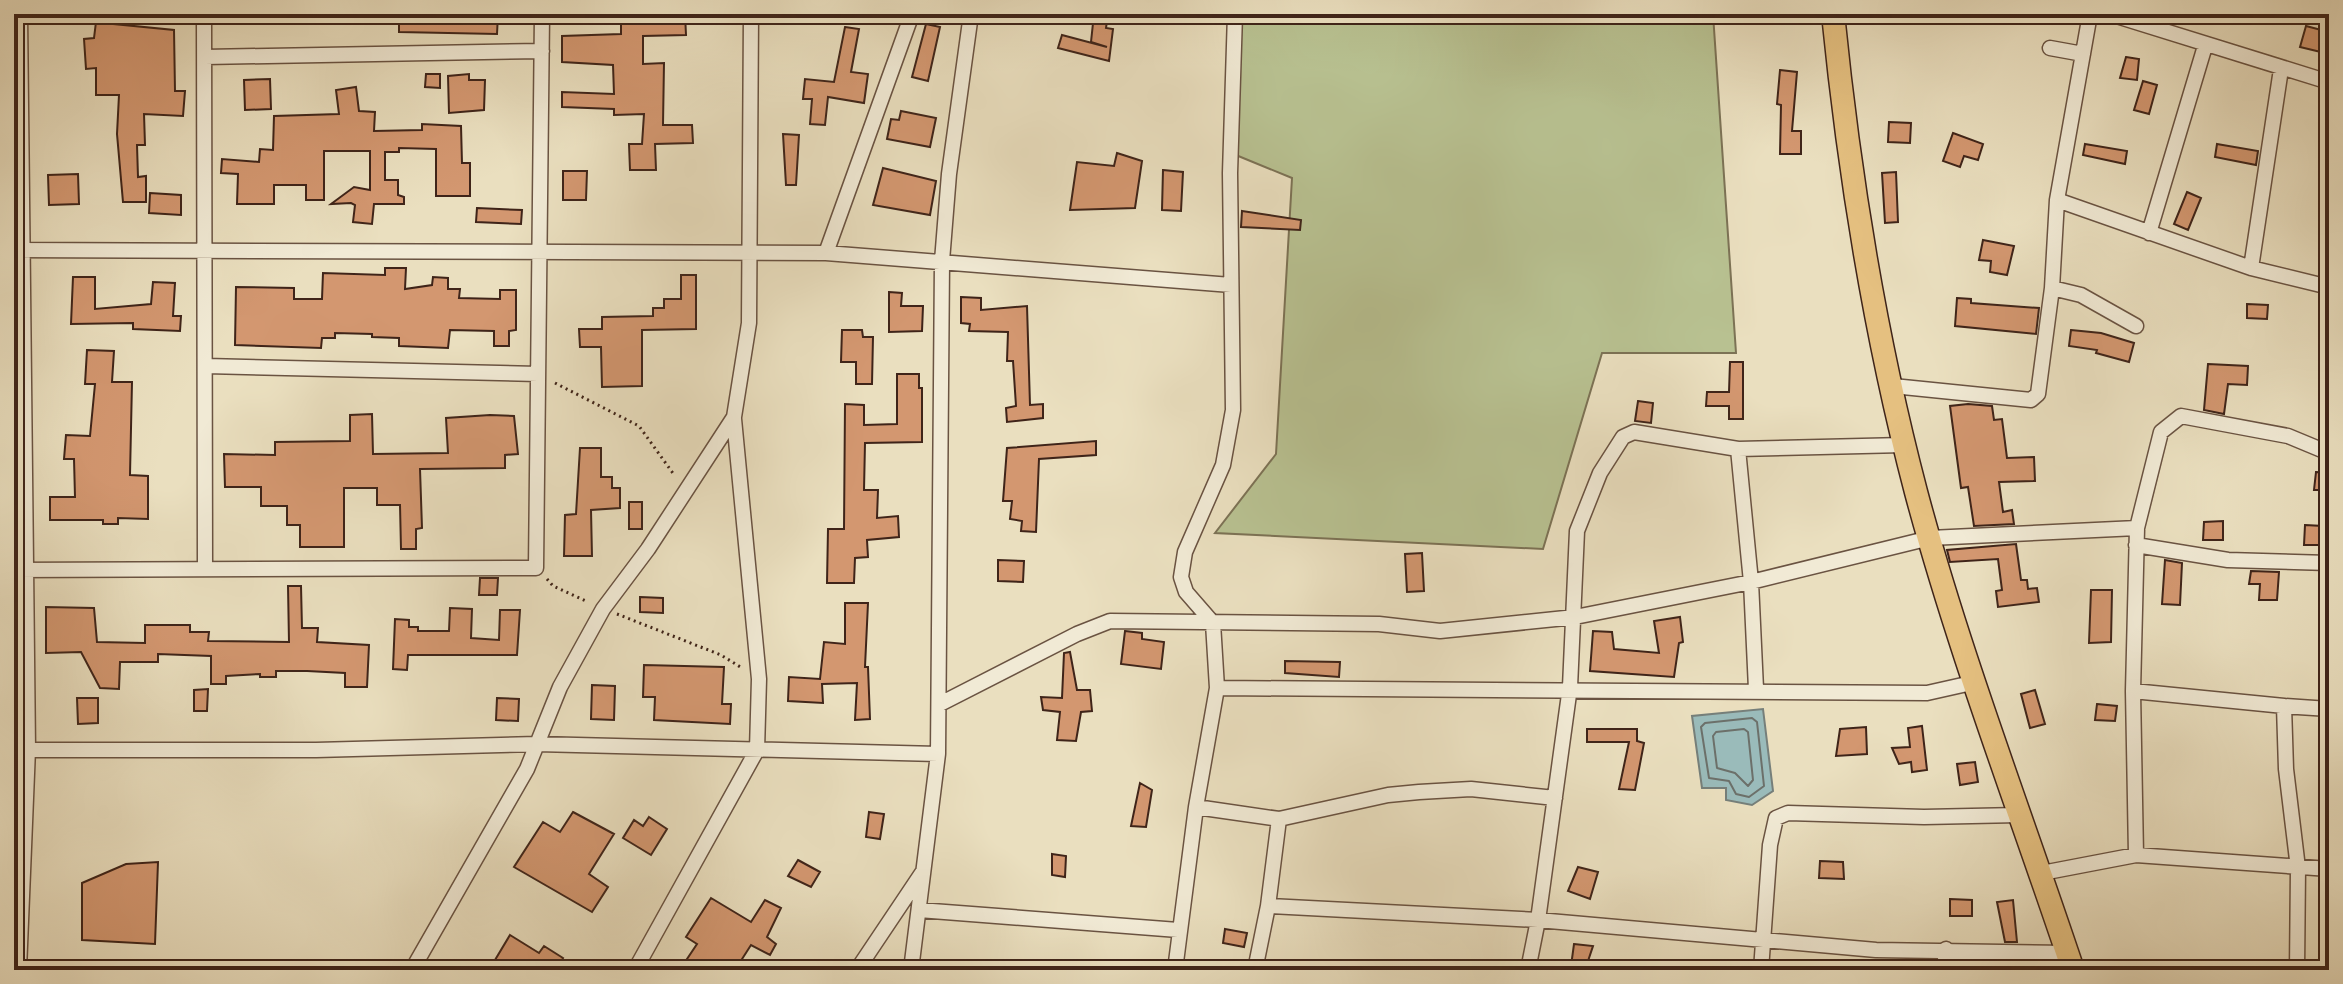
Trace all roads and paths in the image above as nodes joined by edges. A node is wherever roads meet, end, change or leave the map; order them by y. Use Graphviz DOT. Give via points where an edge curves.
graph roads {
  1 [pos="20,14"];
  2 [pos="204,14"];
  3 [pos="542,14"];
  4 [pos="751,14"];
  5 [pos="912,14"];
  6 [pos="971,14"];
  7 [pos="1235,14"];
  8 [pos="1833,14"];
  9 [pos="2090,14"];
  10 [pos="2110,14"];
  11 [pos="2205,46"];
  12 [pos="2050,48"];
  13 [pos="542,51"];
  14 [pos="2083,54"];
  15 [pos="205,57"];
  16 [pos="2281,69"];
  17 [pos="2329,82"];
  18 [pos="2057,200"];
  19 [pos="2149,233"];
  20 [pos="18,250"];
  21 [pos="205,250"];
  22 [pos="541,253"];
  23 [pos="826,253"];
  24 [pos="752,254"];
  25 [pos="942,261"];
  26 [pos="2251,268"];
  27 [pos="1231,285"];
  28 [pos="2329,287"];
  29 [pos="2052,288"];
  30 [pos="2136,326"];
  31 [pos="206,366"];
  32 [pos="538,374"];
  33 [pos="1893,386"];
  34 [pos="734,417"];
  35 [pos="1904,445"];
  36 [pos="1738,449"];
  37 [pos="2329,453"];
  38 [pos="687,493"];
  39 [pos="2137,528"];
  40 [pos="1930,538"];
  41 [pos="2136,545"];
  42 [pos="2329,563"];
  43 [pos="205,567"];
  44 [pos="536,568"];
  45 [pos="21,570"];
  46 [pos="1751,582"];
  47 [pos="603,609"];
  48 [pos="1575,617"];
  49 [pos="1213,623"];
  50 [pos="759,679"];
  51 [pos="1976,682"];
  52 [pos="1570,687"];
  53 [pos="1217,688"];
  54 [pos="1756,689"];
  55 [pos="2133,691"];
  56 [pos="940,704"];
  57 [pos="2284,706"];
  58 [pos="2329,709"];
  59 [pos="537,744"];
  60 [pos="21,749"];
  61 [pos="757,750"];
  62 [pos="938,754"];
  63 [pos="1555,798"];
  64 [pos="1196,807"];
  65 [pos="2019,815"];
  66 [pos="1279,819"];
  67 [pos="2136,855"];
  68 [pos="927,866"];
  69 [pos="2298,868"];
  70 [pos="2329,869"];
  71 [pos="2042,873"];
  72 [pos="1268,906"];
  73 [pos="919,910"];
  74 [pos="1538,920"];
  75 [pos="1178,930"];
  76 [pos="1763,939"];
  77 [pos="17,940"];
  78 [pos="1946,949"];
  79 [pos="2070,961"];
  80 [pos="19,970"];
  81 [pos="412,970"];
  82 [pos="635,970"];
  83 [pos="857,970"];
  84 [pos="911,970"];
  85 [pos="1175,970"];
  86 [pos="1255,970"];
  87 [pos="1528,970"];
  88 [pos="1761,970"];
  89 [pos="1944,970"];
  90 [pos="2297,970"];
  1 -- 20 [label="street"];
  2 -- 15 [label="street"];
  3 -- 13 [label="street"];
  4 -- 24 [label="street"];
  5 -- 23 [label="street"];
  6 -- 25 [label="street"];
  7 -- 27 [label="street"];
  8 -- 33 [label="highway" via="1860,224"];
  9 -- 14 [label="street"];
  10 -- 11 [label="street"];
  11 -- 16 [label="street"];
  11 -- 19 [label="street"];
  12 -- 14 [label="street"];
  13 -- 15 [label="street"];
  13 -- 22 [label="street"];
  14 -- 18 [label="street"];
  15 -- 21 [label="street"];
  16 -- 17 [label="street"];
  16 -- 26 [label="street"];
  18 -- 19 [label="street"];
  18 -- 29 [label="street"];
  19 -- 26 [label="street"];
  20 -- 21 [label="street"];
  20 -- 45 [label="street"];
  21 -- 22 [label="street"];
  21 -- 31 [label="street"];
  22 -- 24 [label="street"];
  22 -- 32 [label="street"];
  23 -- 24 [label="street"];
  23 -- 25 [label="street"];
  24 -- 34 [label="street" via="749,323"];
  25 -- 27 [label="street"];
  25 -- 56 [label="street"];
  26 -- 28 [label="street"];
  27 -- 49 [label="street" via="1229,442 1185,552 1181,577 1186,592"];
  29 -- 30 [label="street" via="2081,295"];
  29 -- 33 [label="street" via="2041,385 2031,400"];
  31 -- 32 [label="street"];
  31 -- 43 [label="street"];
  32 -- 38 [label="path" via="639,426"];
  32 -- 44 [label="street"];
  33 -- 35 [label="highway"];
  34 -- 38 [label="street"];
  34 -- 50 [label="street"];
  35 -- 36 [label="street"];
  35 -- 40 [label="highway"];
  36 -- 46 [label="street"];
  36 -- 48 [label="street" via="1634,432 1623,437 1600,473 1577,531"];
  37 -- 39 [label="street" via="2288,436 2181,416 2161,432"];
  38 -- 47 [label="street"];
  39 -- 40 [label="street"];
  39 -- 41 [label="street"];
  40 -- 46 [label="street"];
  40 -- 51 [label="highway"];
  41 -- 42 [label="street" via="2228,560"];
  41 -- 55 [label="street"];
  43 -- 44 [label="street"];
  43 -- 45 [label="street"];
  44 -- 47 [label="path" via="553,586"];
  45 -- 60 [label="street"];
  46 -- 48 [label="street"];
  46 -- 54 [label="street"];
  47 -- 50 [label="path" via="721,655"];
  47 -- 59 [label="street" via="560,687"];
  48 -- 49 [label="street" via="1440,631 1379,624"];
  48 -- 52 [label="street"];
  49 -- 53 [label="street"];
  49 -- 56 [label="street" via="1110,621"];
  50 -- 61 [label="street"];
  51 -- 54 [label="street" via="1927,693"];
  51 -- 65 [label="highway"];
  52 -- 53 [label="street"];
  52 -- 54 [label="street"];
  52 -- 63 [label="street"];
  53 -- 64 [label="street"];
  55 -- 57 [label="street"];
  55 -- 67 [label="street"];
  56 -- 62 [label="street"];
  57 -- 58 [label="street"];
  57 -- 69 [label="street"];
  59 -- 60 [label="street"];
  59 -- 61 [label="street"];
  59 -- 81 [label="street"];
  60 -- 77 [label="street"];
  61 -- 62 [label="street"];
  61 -- 82 [label="street"];
  62 -- 68 [label="street"];
  63 -- 66 [label="street" via="1471,789 1419,792"];
  63 -- 74 [label="street"];
  64 -- 66 [label="street"];
  64 -- 75 [label="street"];
  65 -- 71 [label="highway"];
  65 -- 76 [label="street" via="1788,813 1776,818"];
  66 -- 72 [label="street"];
  67 -- 69 [label="street"];
  67 -- 71 [label="street"];
  68 -- 73 [label="street"];
  68 -- 83 [label="street"];
  69 -- 70 [label="street"];
  69 -- 90 [label="street"];
  71 -- 79 [label="highway"];
  72 -- 74 [label="street"];
  72 -- 86 [label="street"];
  73 -- 75 [label="street"];
  73 -- 84 [label="street"];
  74 -- 76 [label="street"];
  74 -- 87 [label="street"];
  75 -- 85 [label="street"];
  76 -- 78 [label="street" via="1876,950"];
  76 -- 88 [label="street"];
  77 -- 80 [label="street"];
  78 -- 79 [label="street"];
  78 -- 89 [label="street"];
}
